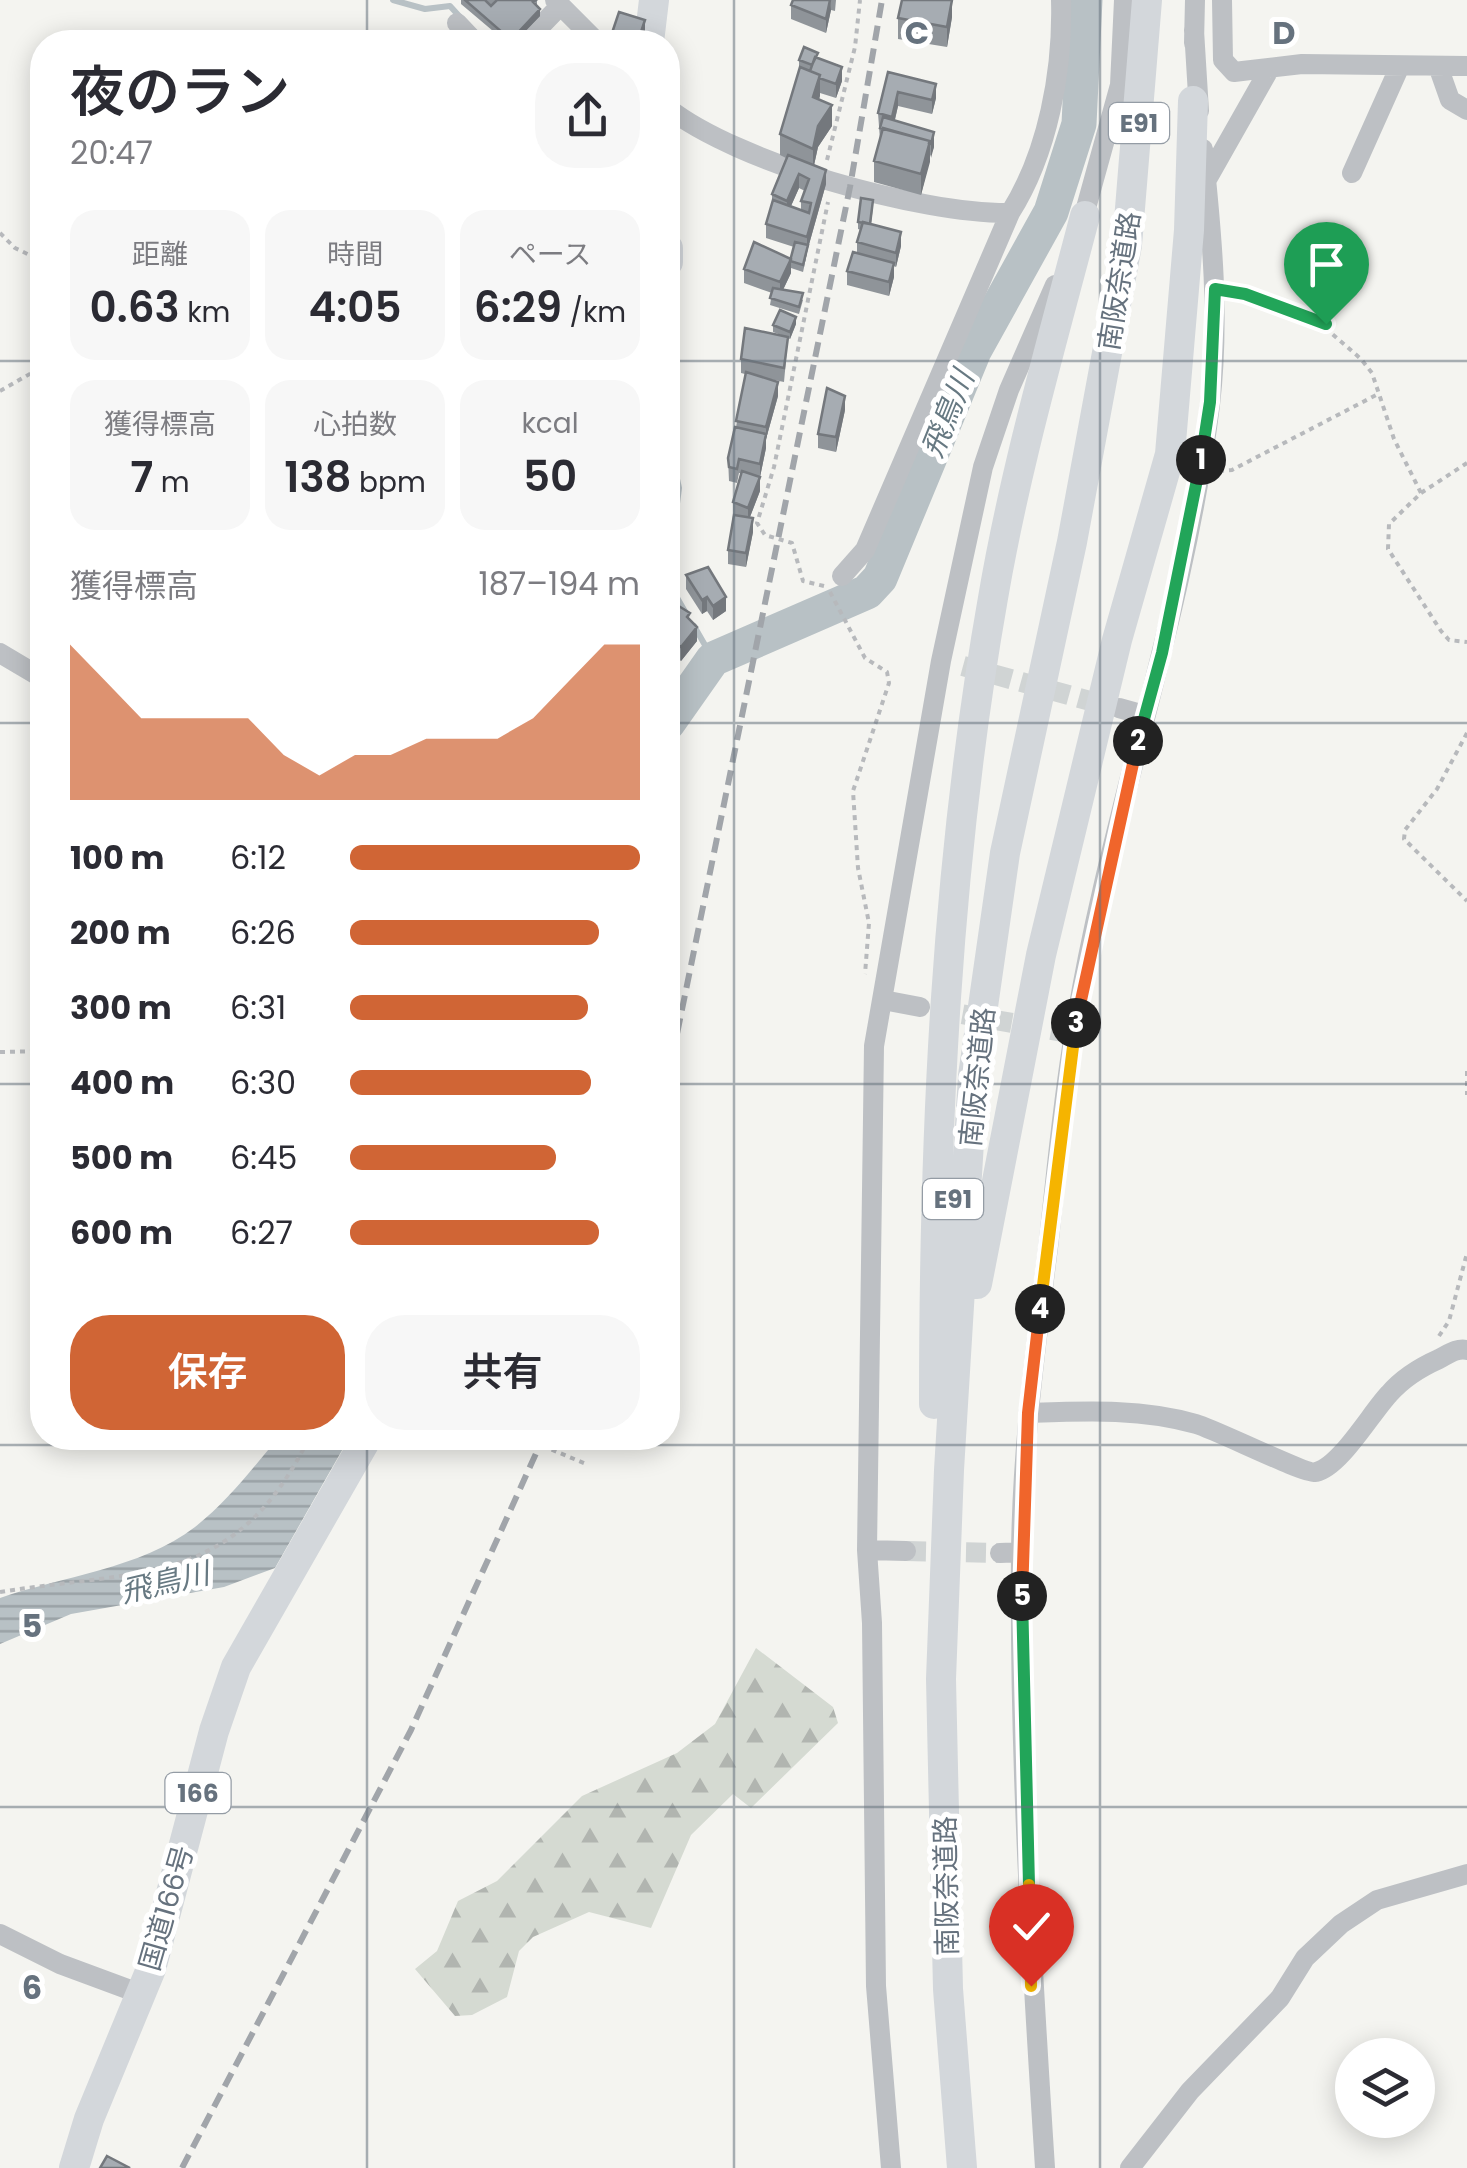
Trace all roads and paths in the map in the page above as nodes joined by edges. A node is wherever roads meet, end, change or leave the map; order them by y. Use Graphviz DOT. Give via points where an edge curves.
graph roads {
  1 [pos="654,0"];
  2 [pos="860,0"];
  3 [pos="1061,0"];
  4 [pos="1124,0"];
  5 [pos="1137,0"];
  6 [pos="1147,0"];
  7 [pos="1195,0"];
  8 [pos="1222,0"];
  9 [pos="557,4"];
  10 [pos="458,23"];
  11 [pos="464,30"];
  12 [pos="534,30"];
  13 [pos="584,30"];
  14 [pos="650,30"];
  15 [pos="1194,30"];
  16 [pos="1438,66"];
  17 [pos="1467,66"];
  18 [pos="1270,68"];
  19 [pos="1399,68"];
  20 [pos="1192,101"];
  21 [pos="1467,110"];
  22 [pos="680,116"];
  23 [pos="1352,173"];
  24 [pos="827,181"];
  25 [pos="1206,182"];
  26 [pos="1010,213"];
  27 [pos="1085,216"];
  28 [pos="0,232"];
  29 [pos="1121,244"];
  30 [pos="30,255"];
  31 [pos="1215,289"];
  32 [pos="30,374"];
  33 [pos="0,391"];
  34 [pos="1380,393"];
  35 [pos="1467,463"];
  36 [pos="1199,472"];
  37 [pos="1421,493"];
  38 [pos="835,582"];
  39 [pos="1467,642"];
  40 [pos="0,653"];
  41 [pos="941,660"];
  42 [pos="963,666"];
  43 [pos="30,671"];
  44 [pos="1119,708"];
  45 [pos="1144,715"];
  46 [pos="1467,733"];
  47 [pos="1467,901"];
  48 [pos="865,975"];
  49 [pos="883,1000"];
  50 [pos="920,1007"];
  51 [pos="30,1051"];
  52 [pos="0,1052"];
  53 [pos="1467,1071"];
  54 [pos="1467,1095"];
  55 [pos="1467,1252"];
  56 [pos="1458,1352"];
  57 [pos="1028,1413"];
  58 [pos="303,1450"];
  59 [pos="360,1450"];
  60 [pos="553,1450"];
  61 [pos="586,1464"];
  62 [pos="942,1467"];
  63 [pos="867,1550"];
  64 [pos="906,1550"];
  65 [pos="0,1592"];
  66 [pos="1467,1874"];
  67 [pos="0,1934"];
  68 [pos="140,1994"];
  69 [pos="74,2168"];
  70 [pos="891,2168"];
  71 [pos="950,2168"];
  72 [pos="962,2168"];
  73 [pos="1046,2168"];
  74 [pos="1130,2168"];
  1 -- 14 [label="highway"];
  2 -- 24 [label="path"];
  3 -- 26 [label="street" via="1062,30 1034,176"];
  4 -- 27 [label="street" via="1120,85"];
  5 -- 29 [label="highway, 南阪奈道路 / E91"];
  6 -- 29 [label="highway, 南阪奈道路 / E91"];
  7 -- 15 [label="street"];
  8 -- 18 [label="street" via="1223,60 1234,72"];
  9 -- 12 [label="street"];
  9 -- 13 [label="street"];
  10 -- 11 [label="street"];
  15 -- 20 [label="street"];
  15 -- 25 [label="street"];
  16 -- 17 [label="street"];
  16 -- 19 [label="street"];
  16 -- 21 [label="street" via="1450,100"];
  18 -- 19 [label="street"];
  18 -- 25 [label="street"];
  19 -- 23 [label="street"];
  20 -- 62 [label="highway" via="1189,230 1170,454 1041,954"];
  22 -- 24 [label="street"];
  24 -- 26 [label="street" via="969,213"];
  24 -- 38 [label="path" via="758,524 765,536 792,543 803,581 823,587"];
  25 -- 31 [label="street"];
  26 -- 38 [label="street" via="865,550"];
  27 -- 41 [label="street" via="982,467"];
  27 -- 62 [label="highway" via="993,596 959,830 934,1264"];
  28 -- 30 [label="path"];
  29 -- 62 [label="highway, 南阪奈道路 / E91" via="1072,542 1005,853 973,1076"];
  31 -- 34 [label="path" via="1326,324 1372,373"];
  31 -- 36 [label="street"];
  32 -- 33 [label="path"];
  34 -- 36 [label="path" via="1232,470"];
  34 -- 37 [label="path"];
  35 -- 37 [label="path"];
  36 -- 45 [label="street"];
  37 -- 39 [label="path" via="1389,524 1388,549 1449,640"];
  38 -- 48 [label="path" via="865,658 887,672 889,683 853,792 869,923"];
  40 -- 43 [label="street"];
  41 -- 42 [label="street"];
  41 -- 49 [label="street"];
  44 -- 45 [label="street"];
  45 -- 57 [label="street" via="1074,1034"];
  46 -- 47 [label="path" via="1404,839"];
  49 -- 50 [label="street"];
  49 -- 63 [label="street" via="874,1046"];
  51 -- 52 [label="path"];
  53 -- 54 [label="path"];
  55 -- 56 [label="path" via="1450,1321 1436,1340 1437,1348"];
  56 -- 57 [label="street" via="1391,1390 1330,1465 1316,1472 1302,1472 1194,1423 1111,1411"];
  57 -- 73 [label="street" via="1010,1553"];
  58 -- 65 [label="path" via="288,1480 222,1547 184,1564"];
  59 -- 68 [label="highway, 国道166号 / 166" via="236,1668"];
  60 -- 61 [label="path"];
  62 -- 71 [label="highway, 南阪奈道路 / E91" via="930,1651 933,1989"];
  62 -- 72 [label="highway, 南阪奈道路 / E91" via="948,1989"];
  63 -- 64 [label="street"];
  63 -- 70 [label="street" via="876,1986"];
  66 -- 74 [label="street" via="1377,1900 1341,1924"];
  67 -- 68 [label="street"];
  68 -- 69 [label="highway, 国道166号 / 166"];
}
